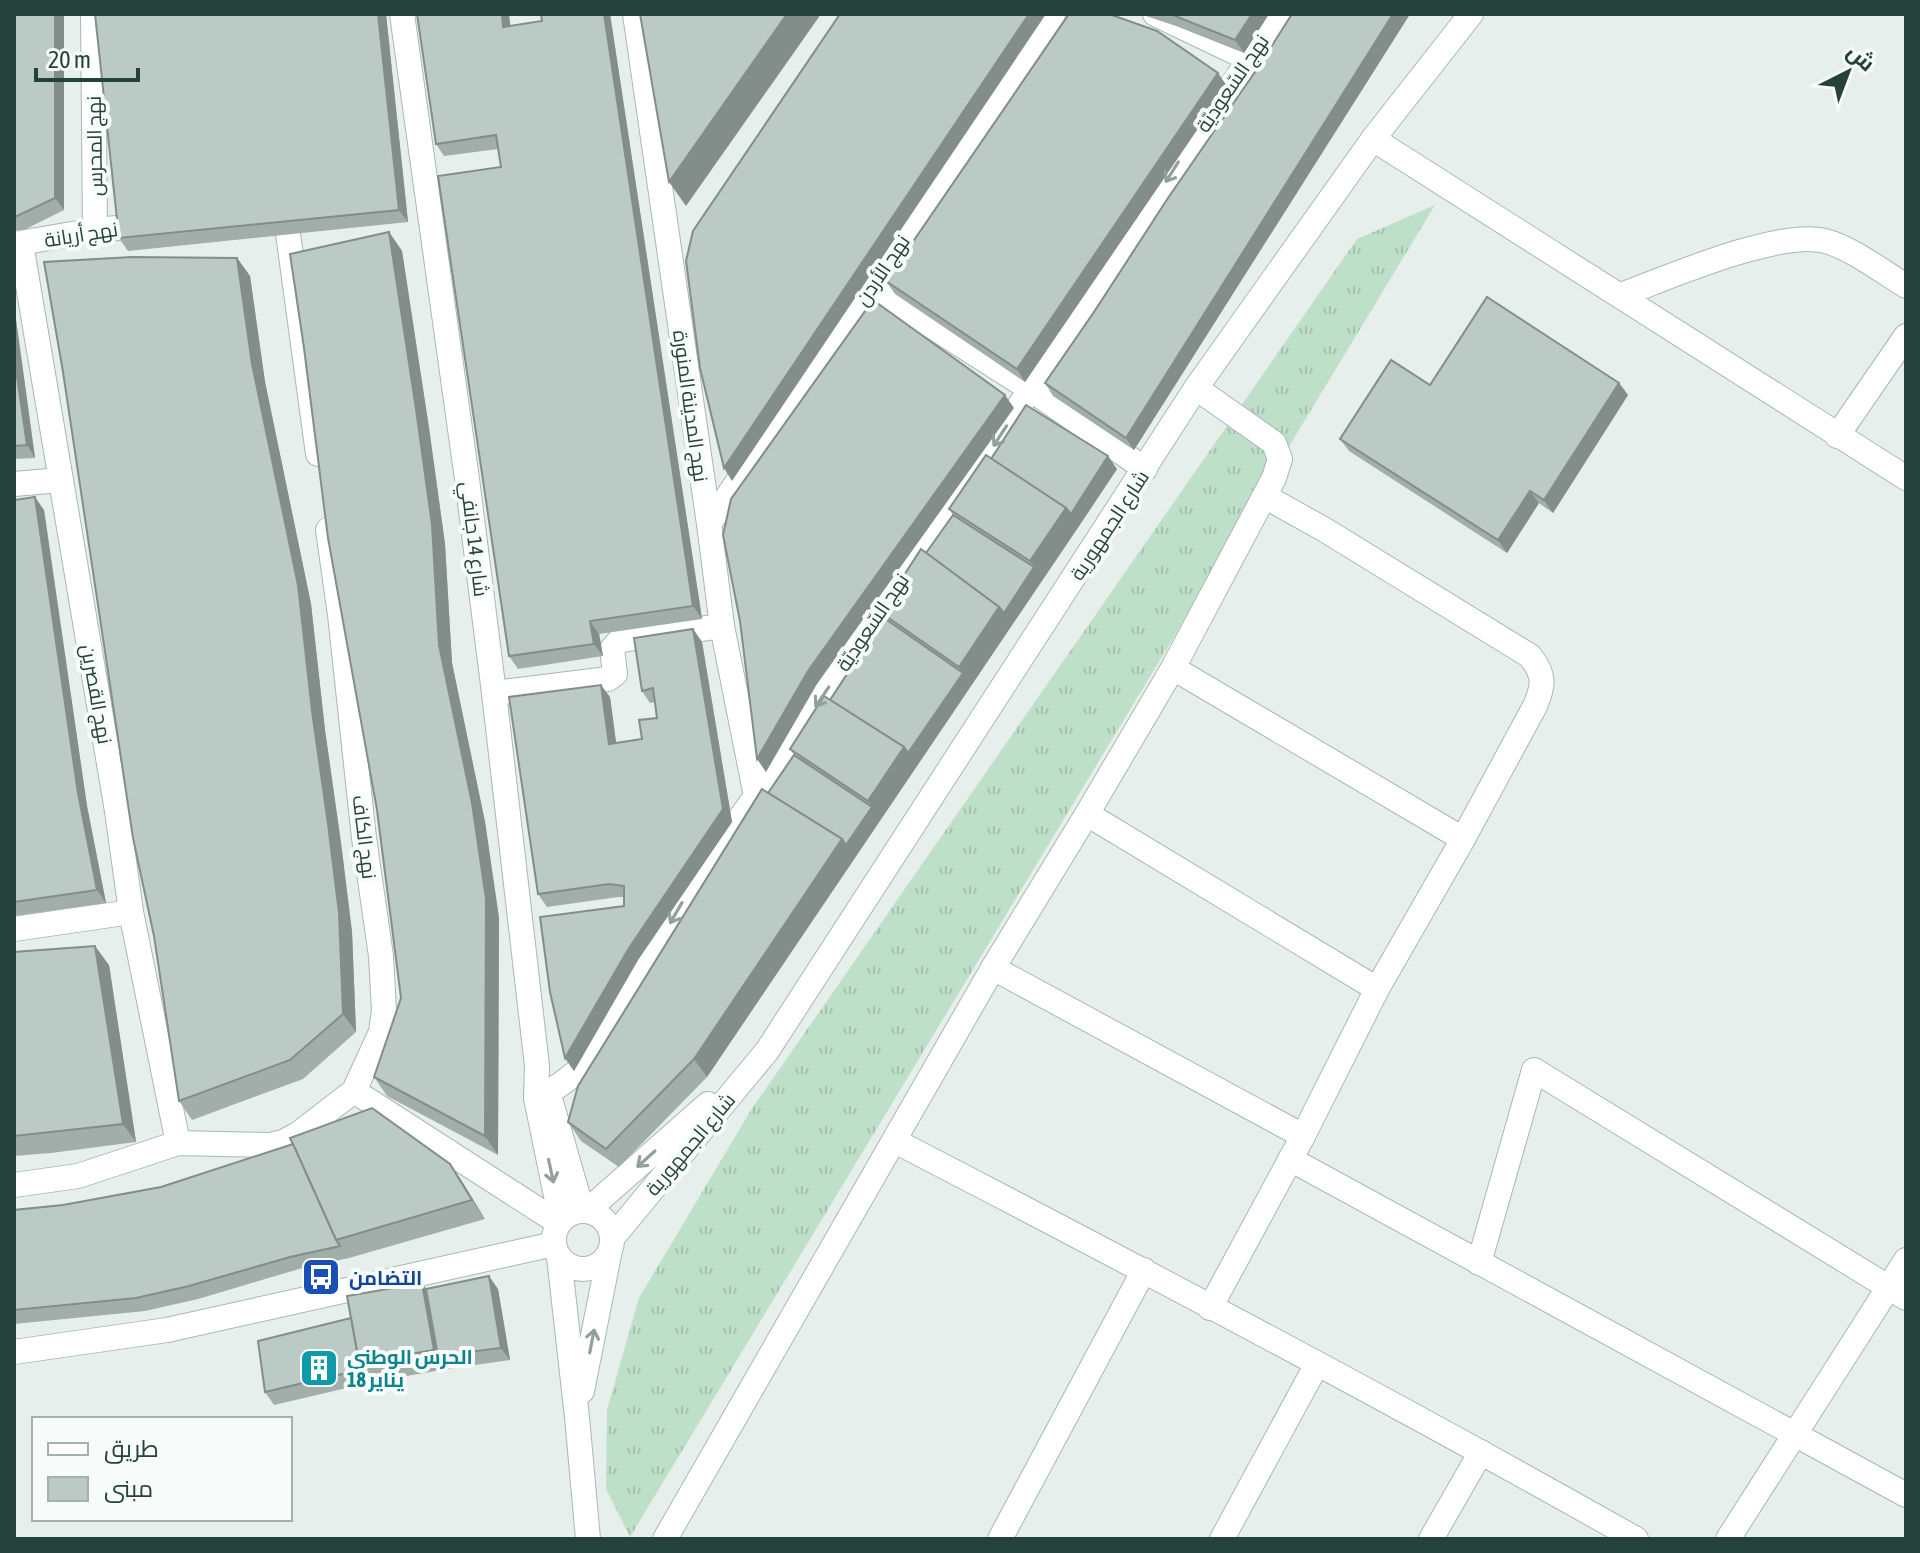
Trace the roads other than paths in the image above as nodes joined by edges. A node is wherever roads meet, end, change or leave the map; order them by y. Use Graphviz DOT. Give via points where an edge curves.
graph roads {
  1 [pos="93,14"];
  2 [pos="402,14"];
  3 [pos="635,14"];
  4 [pos="1053,14"];
  5 [pos="1155,14"];
  6 [pos="1278,14"];
  7 [pos="1471,14"];
  8 [pos="435,41"];
  9 [pos="406,45"];
  10 [pos="1249,59"];
  11 [pos="1373,139"];
  12 [pos="683,200"];
  13 [pos="259,218"];
  14 [pos="173,223"];
  15 [pos="665,226"];
  16 [pos="95,230"];
  17 [pos="18,244"];
  18 [pos="1906,286"];
  19 [pos="870,287"];
  20 [pos="1621,295"];
  21 [pos="1906,336"];
  22 [pos="1196,388"];
  23 [pos="1030,389"];
  24 [pos="1837,436"];
  25 [pos="1145,469"];
  26 [pos="1906,478"];
  27 [pos="61,480"];
  28 [pos="321,480"];
  29 [pos="14,484"];
  30 [pos="1266,497"];
  31 [pos="325,511"];
  32 [pos="709,524"];
  33 [pos="722,626"];
  34 [pos="1173,668"];
  35 [pos="494,693"];
  36 [pos="756,796"];
  37 [pos="1087,814"];
  38 [pos="1463,839"];
  39 [pos="131,912"];
  40 [pos="14,929"];
  41 [pos="993,968"];
  42 [pos="1377,989"];
  43 [pos="767,1051"];
  44 [pos="354,1091"];
  45 [pos="542,1095"];
  46 [pos="1303,1136"];
  47 [pos="895,1141"];
  48 [pos="178,1143"];
  49 [pos="1290,1159"];
  50 [pos="14,1185"];
  51 [pos="567,1228"];
  52 [pos="611,1246"];
  53 [pos="1906,1260"];
  54 [pos="1479,1263"];
  55 [pos="1144,1270"];
  56 [pos="1897,1292"];
  57 [pos="1210,1308"];
  58 [pos="14,1352"];
  59 [pos="1317,1364"];
  60 [pos="577,1417"];
  61 [pos="1794,1436"];
  62 [pos="1481,1452"];
  63 [pos="1906,1495"];
  64 [pos="585,1536"];
  65 [pos="665,1539"];
  66 [pos="1000,1539"];
  67 [pos="1222,1539"];
  68 [pos="1431,1539"];
  69 [pos="1636,1539"];
  70 [pos="1728,1539"];
  1 -- 16 [label="street, نهج المحرس"];
  2 -- 9 [label="street, شارع 14 جانفي"];
  3 -- 15 [label="street, نهج المدينة المنورة"];
  4 -- 19 [label="street, نهج الأردن"];
  5 -- 10 [label="street"];
  6 -- 10 [label="street, نهج السّعوديّة"];
  7 -- 11 [label="street, شارع الجمهورية"];
  8 -- 9 [label="street"];
  9 -- 35 [label="street, شارع 14 جانفي" via="421,206 465,463"];
  10 -- 23 [label="street, نهج السّعوديّة, one-way"];
  11 -- 20 [label="street"];
  11 -- 22 [label="street, شارع الجمهورية"];
  12 -- 15 [label="street"];
  13 -- 28 [label="street" via="294,218"];
  14 -- 16 [label="street, نهج أريانة"];
  15 -- 32 [label="street, نهج المدينة المنورة"];
  16 -- 17 [label="street, نهج أريانة"];
  17 -- 27 [label="street, نهج القصرين"];
  18 -- 20 [label="street" via="1824,240 1799,240 1745,251"];
  19 -- 23 [label="street"];
  19 -- 32 [label="street, نهج الأردن"];
  20 -- 24 [label="street"];
  21 -- 24 [label="street"];
  22 -- 25 [label="street, شارع الجمهورية"];
  22 -- 30 [label="street" via="1274,443 1280,459"];
  23 -- 25 [label="street"];
  23 -- 36 [label="street, نهج السّعوديّة, one-way"];
  24 -- 26 [label="street"];
  25 -- 43 [label="street, شارع الجمهورية"];
  27 -- 29 [label="street"];
  27 -- 39 [label="street, نهج القصرين"];
  30 -- 34 [label="street"];
  30 -- 38 [label="street" via="1530,656 1539,667 1541,691 1535,706"];
  31 -- 44 [label="street, نهج الكاف" via="384,1011 381,1032"];
  32 -- 33 [label="street, نهج المدينة المنورة"];
  33 -- 35 [label="street" via="620,640 612,649 615,674 608,679"];
  33 -- 36 [label="street, نهج المدينة المنورة"];
  34 -- 37 [label="street"];
  34 -- 38 [label="street"];
  35 -- 45 [label="street, شارع 14 جانفي"];
  36 -- 45 [label="street, نهج السّعوديّة, one-way" via="696,880 587,1062"];
  37 -- 41 [label="street"];
  37 -- 42 [label="street"];
  38 -- 42 [label="street"];
  39 -- 40 [label="street"];
  39 -- 48 [label="street, نهج القصرين"];
  41 -- 46 [label="street"];
  41 -- 47 [label="street"];
  42 -- 46 [label="street"];
  43 -- 51 [label="street, شارع الجمهورية, one-way"];
  43 -- 52 [label="street, شارع الجمهورية"];
  44 -- 48 [label="street, نهج الكاف" via="283,1142"];
  44 -- 51 [label="street"];
  45 -- 51 [label="street, شارع 14 جانفي"];
  46 -- 49 [label="street"];
  47 -- 55 [label="street"];
  47 -- 65 [label="street"];
  48 -- 50 [label="street, نهج الكاف" via="78,1176"];
  49 -- 54 [label="street"];
  49 -- 57 [label="street"];
  51 -- 52 [label="street" via="598,1214 605,1220"];
  51 -- 52 [label="street" via="575,1268 594,1267"];
  51 -- 58 [label="street" via="167,1330"];
  51 -- 60 [label="street, شارع 14 جانفي"];
  60 -- 52 [label="street, one-way"];
  53 -- 56 [label="street"];
  54 -- 56 [label="street" via="1534,1070"];
  54 -- 61 [label="street"];
  55 -- 57 [label="street"];
  55 -- 66 [label="street"];
  56 -- 61 [label="street"];
  57 -- 59 [label="street"];
  59 -- 62 [label="street"];
  59 -- 67 [label="street"];
  60 -- 64 [label="street"];
  61 -- 63 [label="street"];
  61 -- 70 [label="street"];
  62 -- 68 [label="street"];
  62 -- 69 [label="street"];
}
